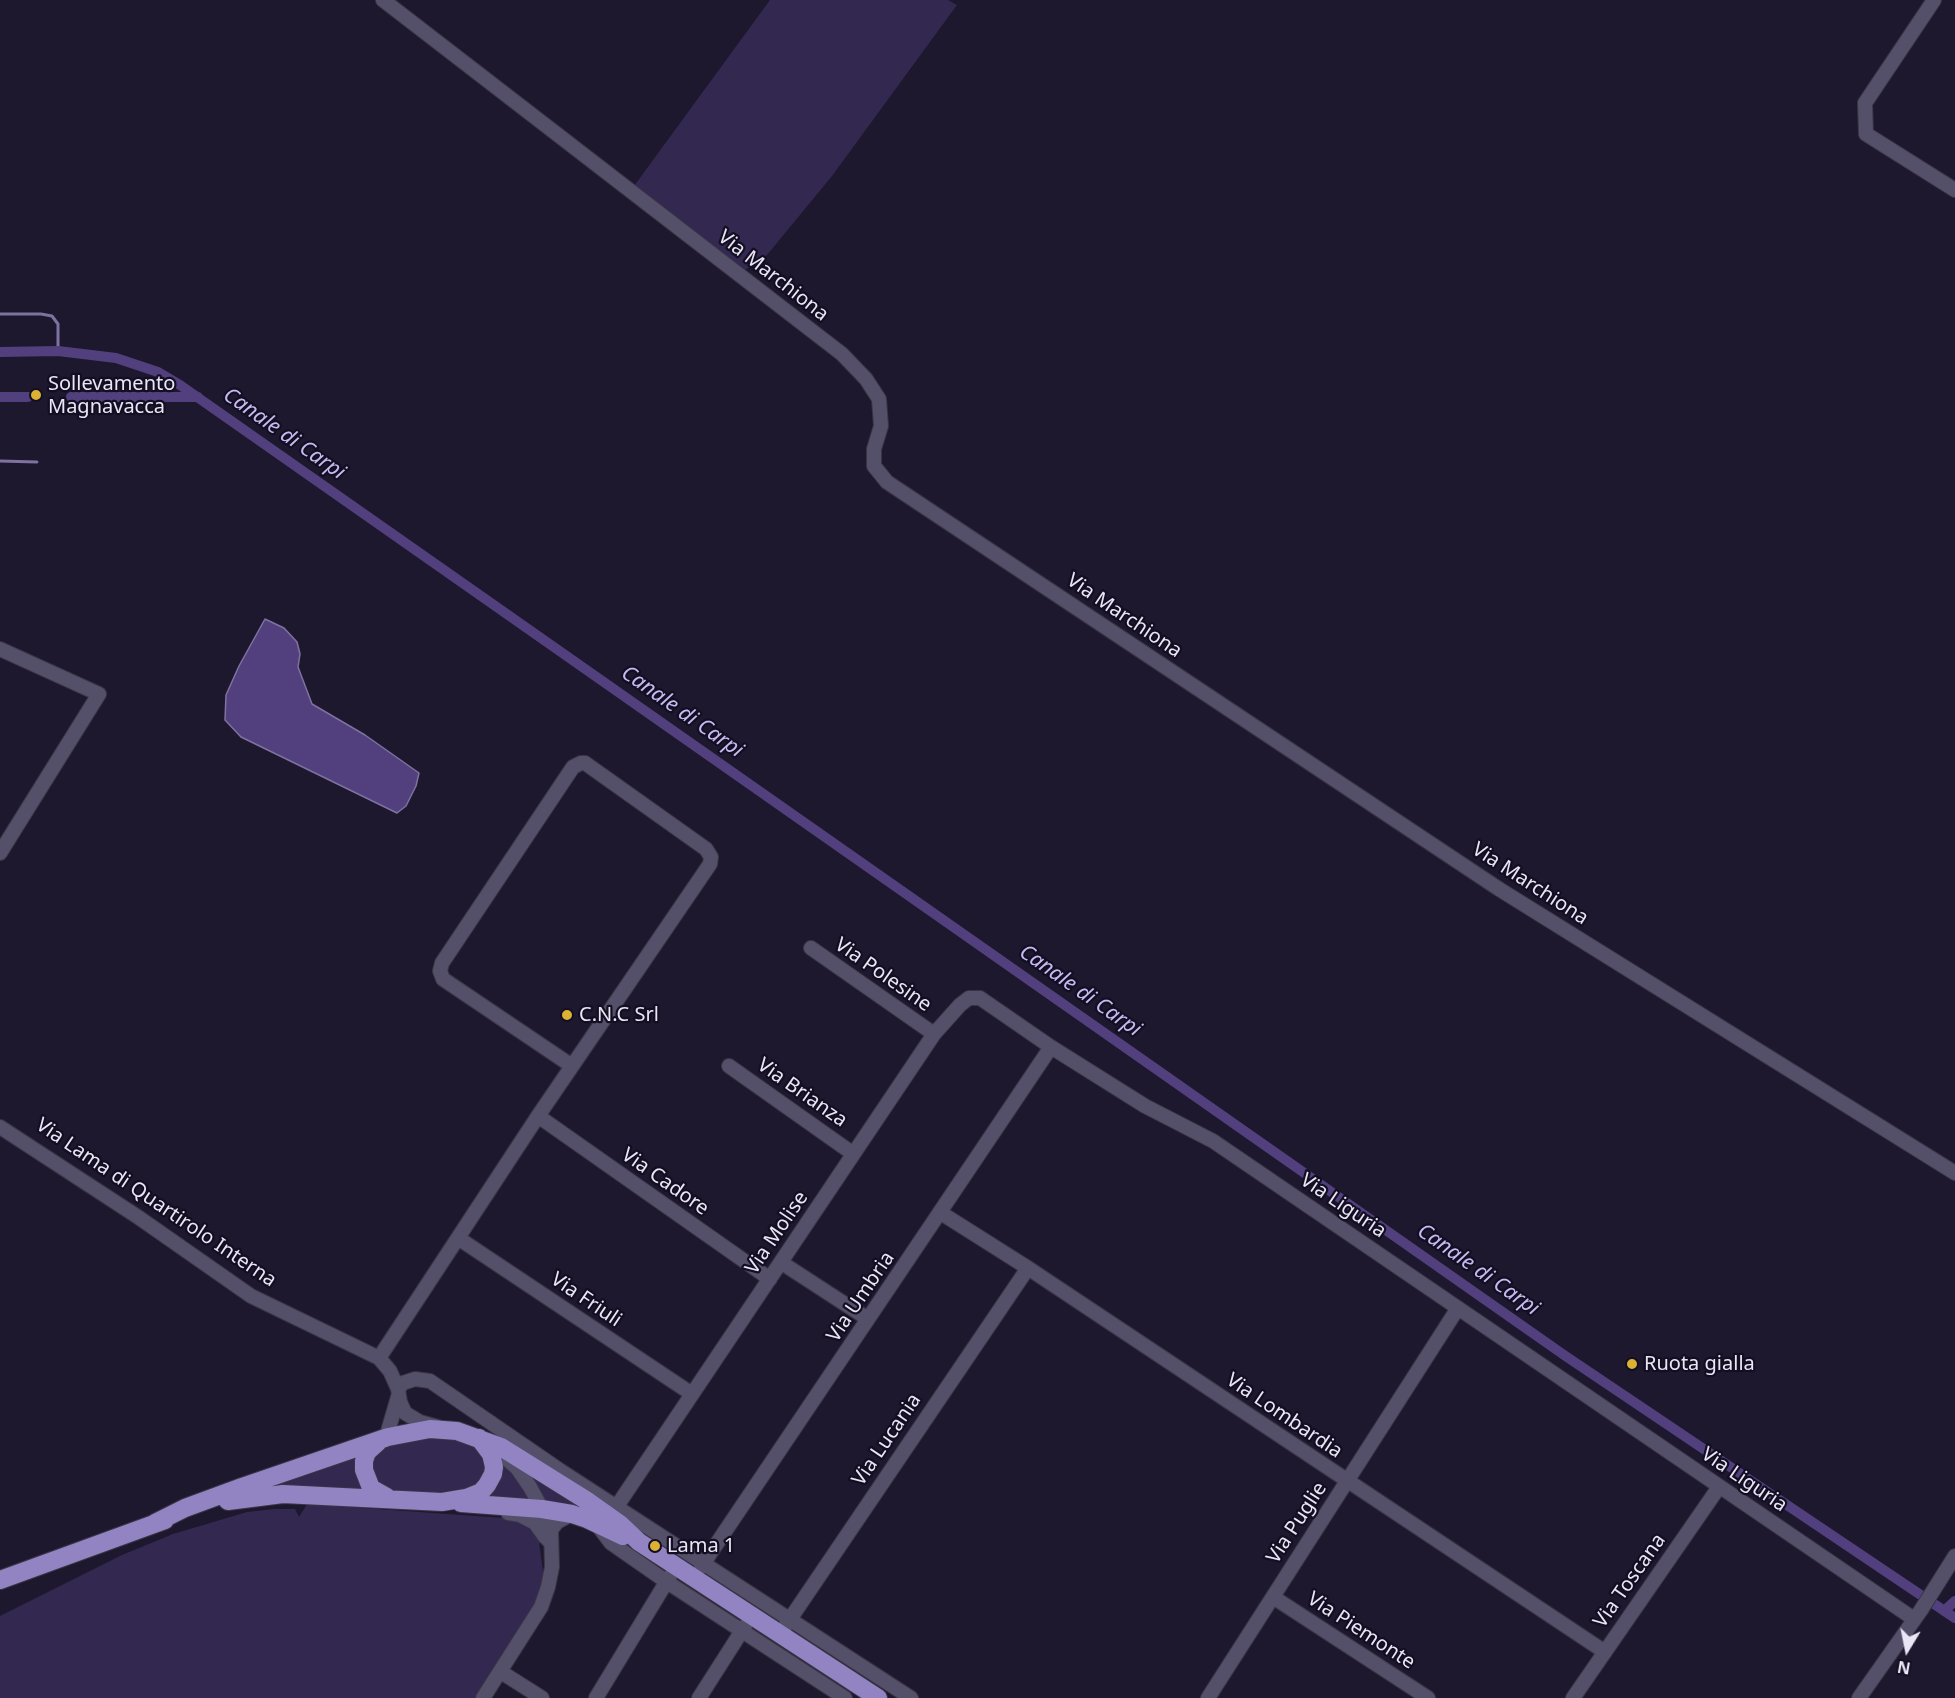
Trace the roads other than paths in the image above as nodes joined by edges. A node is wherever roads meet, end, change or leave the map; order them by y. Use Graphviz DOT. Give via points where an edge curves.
graph roads {
  1 [pos="382,0"];
  2 [pos="1934,0"];
  3 [pos="1955,190"];
  4 [pos="0,649"];
  5 [pos="0,853"];
  6 [pos="811,948"];
  7 [pos="980,998"];
  8 [pos="934,1034"];
  9 [pos="1051,1047"];
  10 [pos="572,1066"];
  11 [pos="729,1066"];
  12 [pos="538,1116"];
  13 [pos="0,1127"];
  14 [pos="852,1153"];
  15 [pos="1955,1173"];
  16 [pos="941,1213"];
  17 [pos="458,1238"];
  18 [pos="782,1263"];
  19 [pos="1028,1268"];
  20 [pos="770,1279"];
  21 [pos="1458,1308"];
  22 [pos="868,1320"];
  23 [pos="379,1358"];
  24 [pos="398,1392"];
  25 [pos="692,1394"];
  26 [pos="449,1430"];
  27 [pos="477,1437"];
  28 [pos="384,1439"];
  29 [pos="1347,1481"];
  30 [pos="1719,1487"];
  31 [pos="395,1498"];
  32 [pos="447,1502"];
  33 [pos="617,1506"];
  34 [pos="542,1509"];
  35 [pos="572,1514"];
  36 [pos="595,1522"];
  37 [pos="155,1524"];
  38 [pos="639,1542"];
  39 [pos="550,1551"];
  40 [pos="1955,1556"];
  41 [pos="703,1565"];
  42 [pos="671,1575"];
  43 [pos="0,1580"];
  44 [pos="1273,1597"];
  45 [pos="1918,1615"];
  46 [pos="746,1624"];
  47 [pos="784,1628"];
  48 [pos="1605,1652"];
  49 [pos="501,1672"];
  50 [pos="840,1691"];
  51 [pos="483,1698"];
  52 [pos="542,1698"];
  53 [pos="596,1698"];
  54 [pos="699,1698"];
  55 [pos="878,1698"];
  56 [pos="911,1698"];
  57 [pos="1208,1698"];
  58 [pos="1428,1698"];
  59 [pos="1573,1698"];
  60 [pos="1859,1698"];
  1 -- 15 [label="street, Via Marchiona" via="842,354 879,399 881,426 874,466 887,482 1499,889"];
  2 -- 3 [label="street" via="1865,103 1866,134"];
  4 -- 5 [label="street" via="99,694"];
  6 -- 8 [label="street, Via Polesine"];
  7 -- 8 [label="street, Via Molise" via="969,998 960,1005"];
  7 -- 9 [label="street, Via Liguria"];
  8 -- 14 [label="street, Via Molise"];
  9 -- 16 [label="street, Via Umbria"];
  9 -- 21 [label="street, Via Liguria" via="1145,1106 1213,1141"];
  10 -- 10 [label="street" via="678,913 711,857 706,849 585,763 573,767 440,971 443,979"];
  10 -- 12 [label="street"];
  11 -- 14 [label="street, Via Brianza"];
  12 -- 17 [label="street"];
  12 -- 20 [label="street, Via Cadore"];
  13 -- 23 [label="street, Via Lama di Quartirolo Interna" via="138,1216 251,1296"];
  14 -- 18 [label="street, Via Molise"];
  16 -- 19 [label="street, Via Lombardia"];
  16 -- 22 [label="street, Via Umbria"];
  17 -- 23 [label="street"];
  17 -- 25 [label="street, Via Friuli"];
  18 -- 20 [label="street, Via Molise"];
  18 -- 22 [label="street"];
  19 -- 29 [label="street, Via Lombardia"];
  19 -- 47 [label="street, Via Lucania"];
  20 -- 25 [label="street, Via Molise"];
  21 -- 29 [label="street, Via Puglie"];
  21 -- 30 [label="street, Via Liguria"];
  22 -- 41 [label="street, Via Umbria"];
  23 -- 24 [label="street" via="390,1371"];
  24 -- 26 [label="street" via="401,1407 410,1417"];
  24 -- 28 [label="street"];
  24 -- 33 [label="street" via="403,1383 415,1379 430,1382"];
  25 -- 33 [label="street, Via Molise"];
  26 -- 27 [label="main road"];
  26 -- 28 [label="main road" via="418,1430"];
  27 -- 32 [label="main road" via="491,1454 494,1467 489,1482 478,1494"];
  27 -- 34 [label="street" via="517,1468"];
  27 -- 38 [label="main road" via="501,1447 590,1502"];
  28 -- 31 [label="main road" via="370,1449 363,1467 374,1490"];
  28 -- 37 [label="main road" via="185,1508"];
  29 -- 44 [label="street, Via Puglie"];
  29 -- 48 [label="street, Via Lombardia"];
  30 -- 45 [label="street, Via Liguria"];
  30 -- 48 [label="street, Via Toscana"];
  31 -- 32 [label="main road"];
  31 -- 37 [label="main road" via="283,1494 251,1497 216,1503"];
  32 -- 34 [label="main road"];
  32 -- 39 [label="street" via="528,1518 539,1528"];
  33 -- 41 [label="street"];
  34 -- 35 [label="main road"];
  34 -- 39 [label="street"];
  35 -- 36 [label="main road"];
  35 -- 39 [label="street" via="552,1528"];
  36 -- 38 [label="main road"];
  36 -- 42 [label="street" via="611,1543"];
  37 -- 43 [label="main road"];
  38 -- 42 [label="main road"];
  39 -- 49 [label="street" via="552,1566 541,1607"];
  40 -- 45 [label="street"];
  41 -- 47 [label="street"];
  42 -- 46 [label="main road"];
  42 -- 53 [label="street"];
  44 -- 57 [label="street, Via Puglie"];
  44 -- 58 [label="street, Via Piemonte"];
  45 -- 60 [label="street"];
  46 -- 47 [label="main road"];
  46 -- 50 [label="street"];
  46 -- 54 [label="street"];
  47 -- 50 [label="main road"];
  47 -- 56 [label="street"];
  48 -- 59 [label="street, Via Toscana"];
  49 -- 51 [label="street"];
  49 -- 52 [label="street"];
  50 -- 55 [label="main road"];
}
